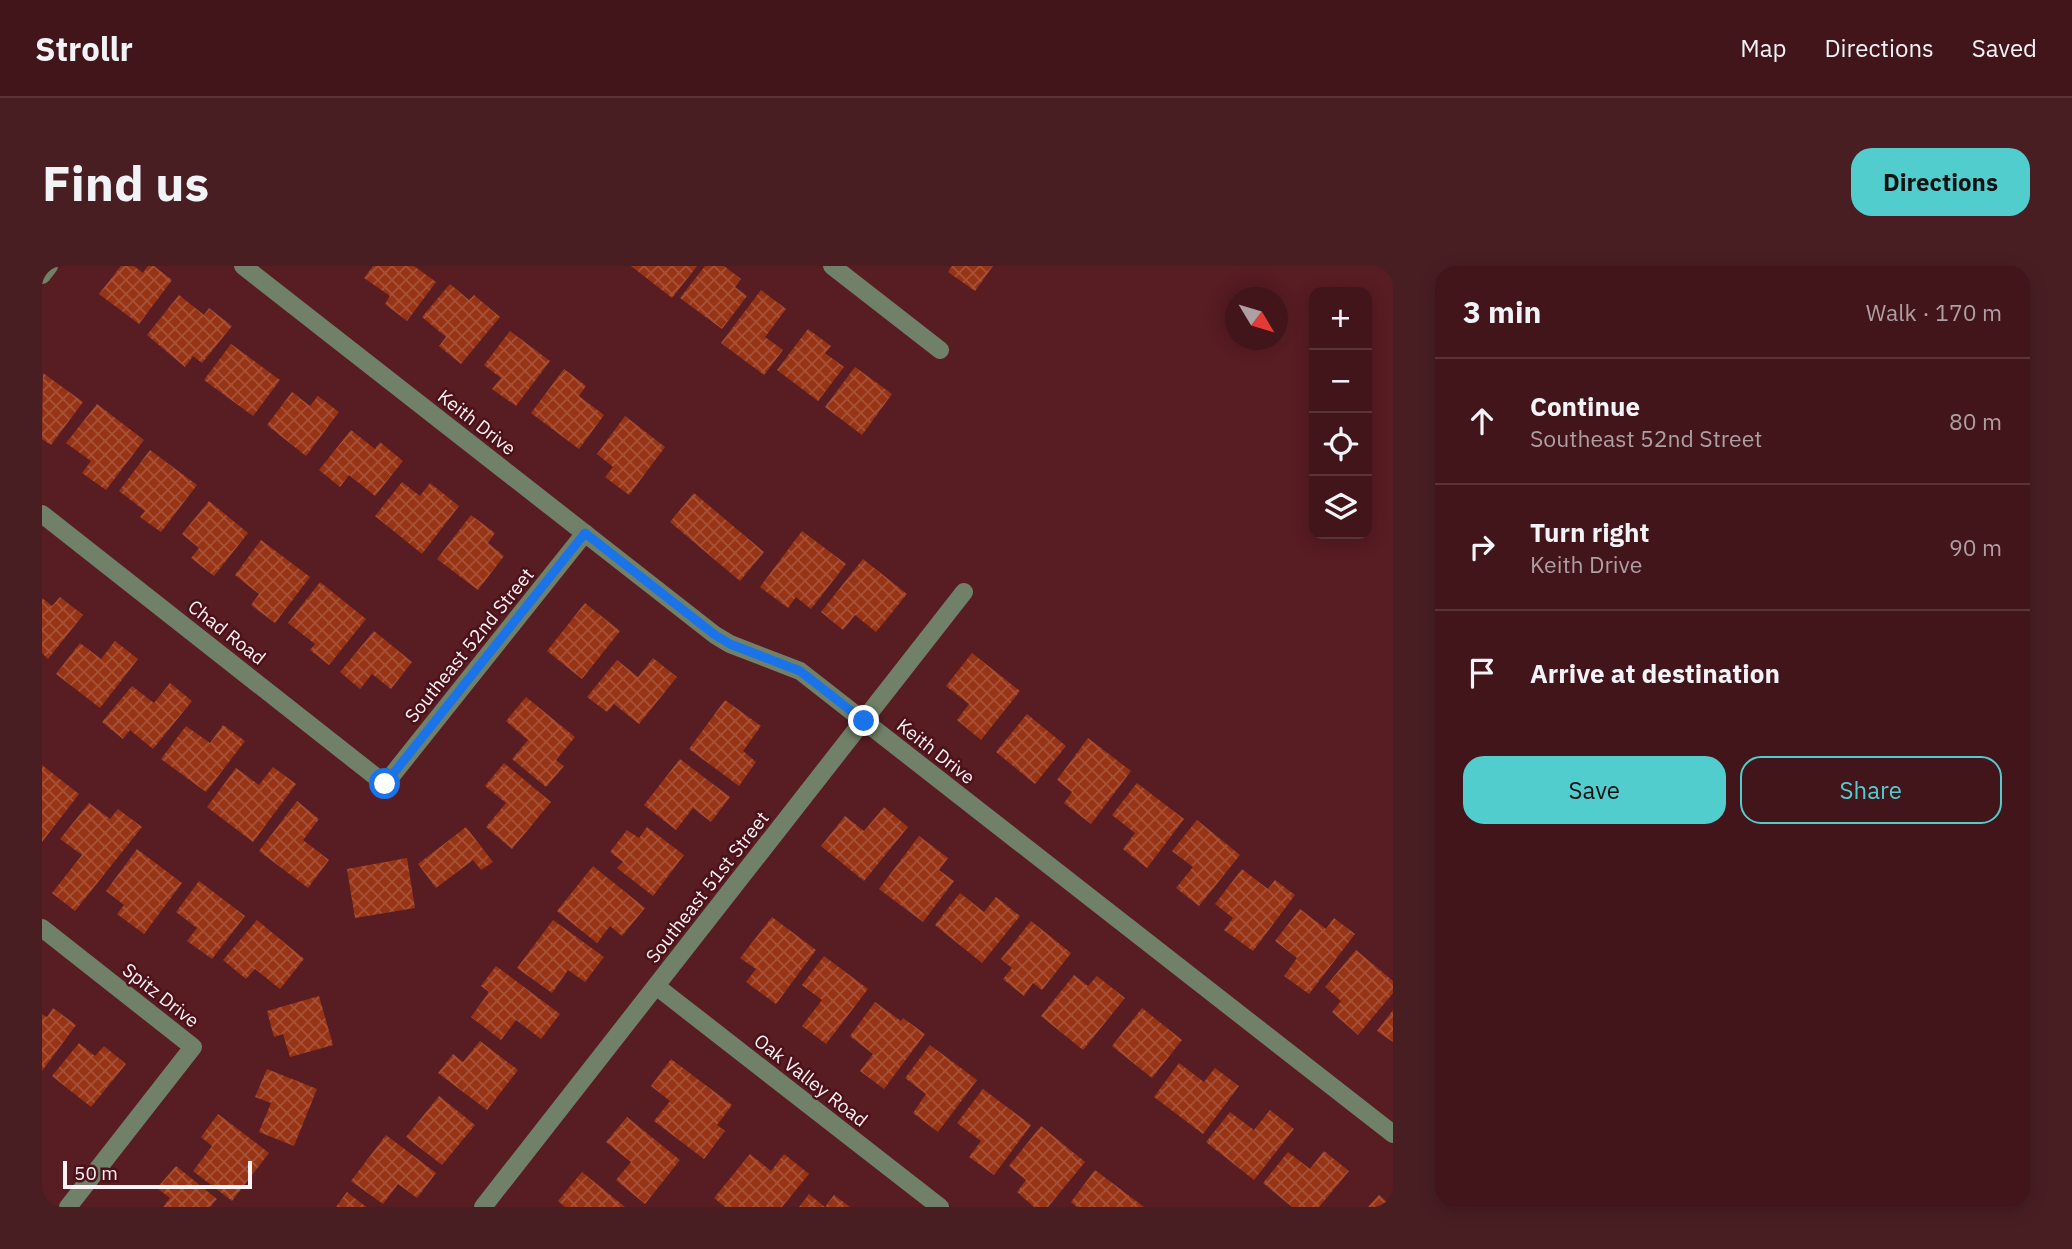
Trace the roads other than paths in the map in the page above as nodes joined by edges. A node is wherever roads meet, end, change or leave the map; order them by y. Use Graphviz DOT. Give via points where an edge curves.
graph roads {
  1 [pos="49,266"];
  2 [pos="243,266"];
  3 [pos="832,266"];
  4 [pos="42,275"];
  5 [pos="940,350"];
  6 [pos="42,514"];
  7 [pos="585,533"];
  8 [pos="964,592"];
  9 [pos="864,721"];
  10 [pos="385,784"];
  11 [pos="42,928"];
  12 [pos="656,986"];
  13 [pos="1393,1134"];
  14 [pos="68,1207"];
  15 [pos="483,1207"];
  16 [pos="940,1207"];
  1 -- 4 [label="street"];
  2 -- 7 [label="street, Keith Drive"];
  3 -- 5 [label="street"];
  6 -- 10 [label="street, Chad Road"];
  7 -- 9 [label="street, Keith Drive" via="715,635 800,671"];
  7 -- 10 [label="street, Southeast 52nd Street"];
  8 -- 9 [label="street, Southeast 51st Street"];
  9 -- 12 [label="street, Southeast 51st Street"];
  9 -- 13 [label="street, Keith Drive"];
  11 -- 14 [label="street, Spitz Drive" via="194,1047"];
  12 -- 15 [label="street, Southeast 51st Street"];
  12 -- 16 [label="street, Oak Valley Road"];
}
